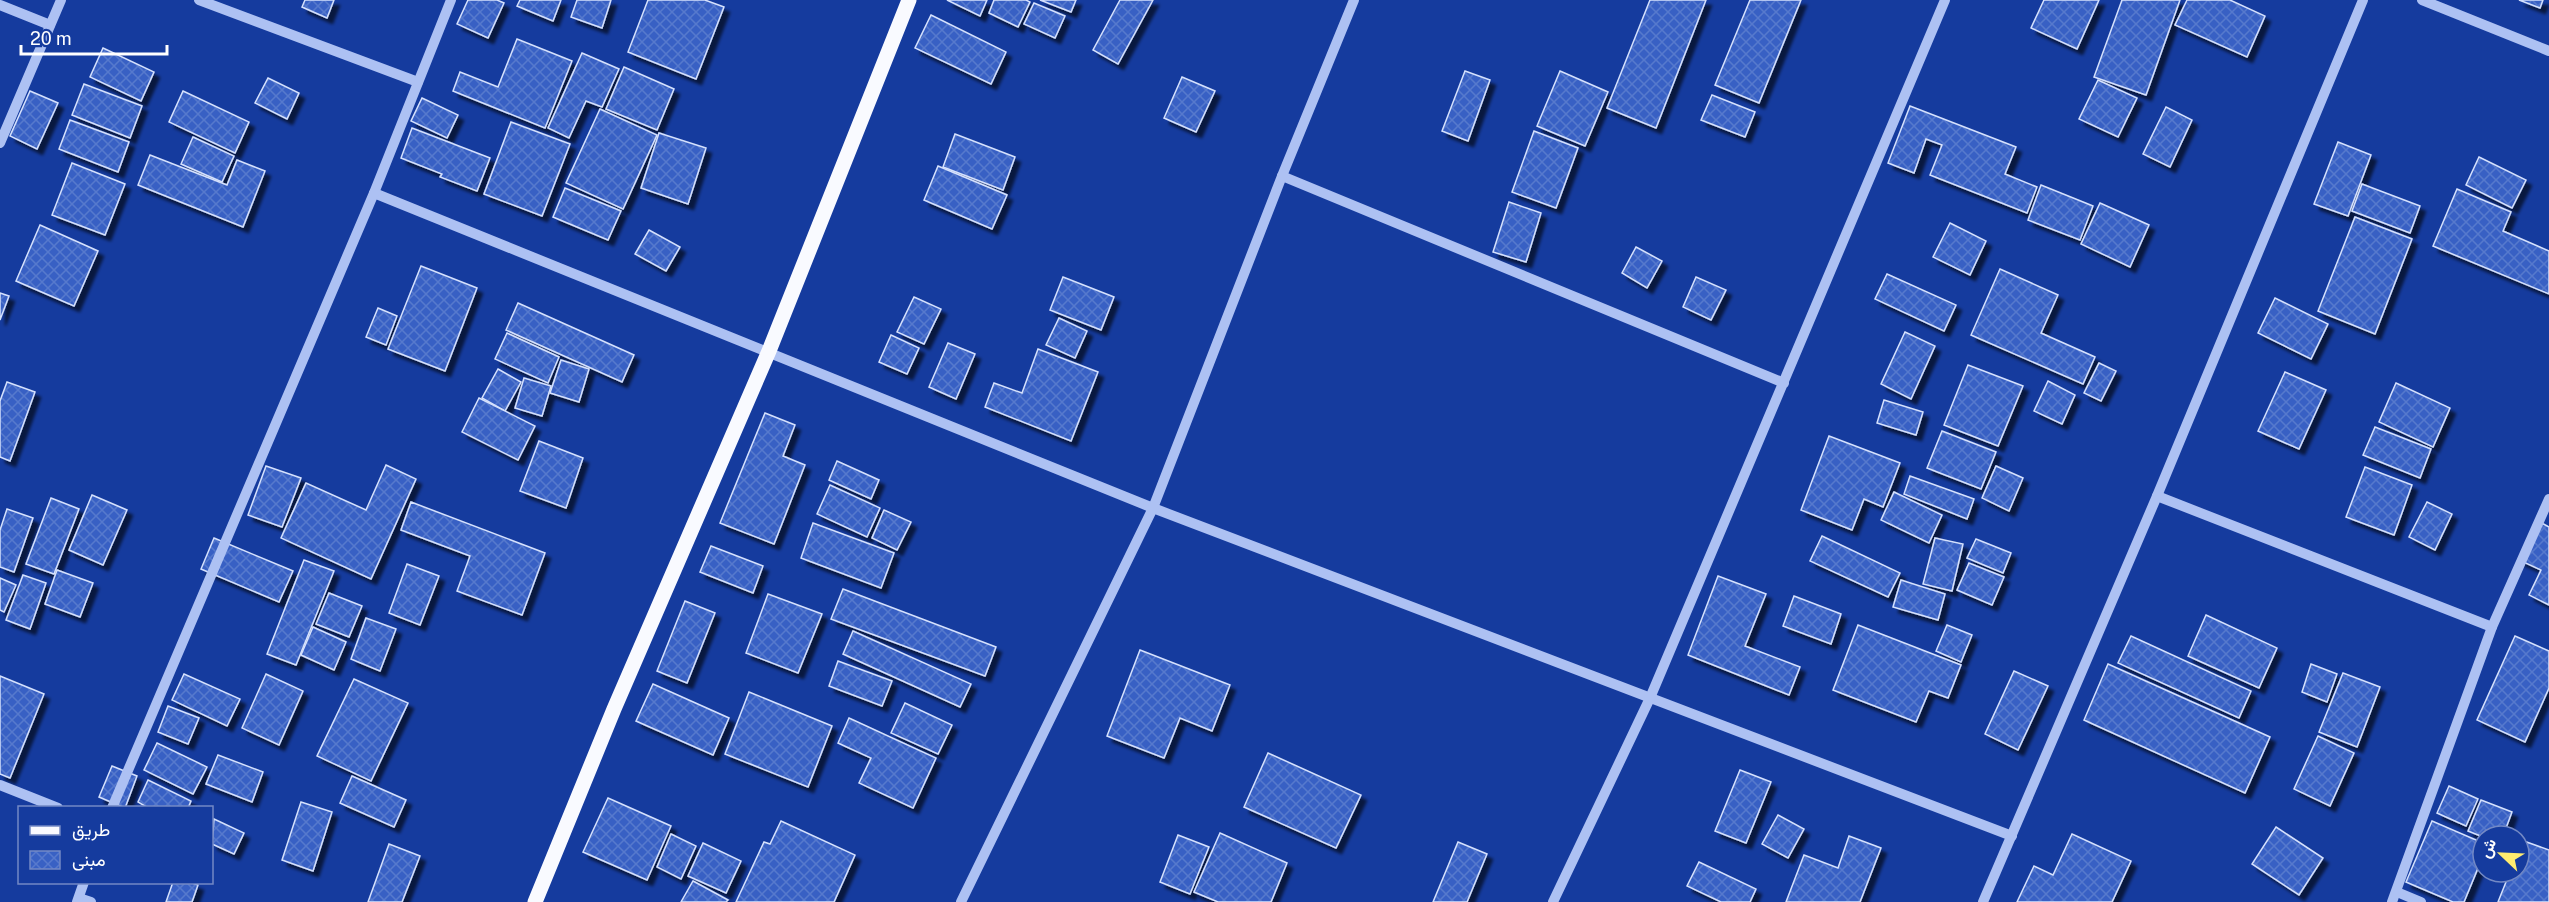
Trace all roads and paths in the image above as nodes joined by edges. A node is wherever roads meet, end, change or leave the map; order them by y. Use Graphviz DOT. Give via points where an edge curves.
graph roads {
  1 [pos="61,0"];
  2 [pos="199,0"];
  3 [pos="451,0"];
  4 [pos="909,0"];
  5 [pos="1354,0"];
  6 [pos="1946,0"];
  7 [pos="2363,0"];
  8 [pos="2422,0"];
  9 [pos="0,5"];
  10 [pos="50,25"];
  11 [pos="2549,51"];
  12 [pos="418,82"];
  13 [pos="0,143"];
  14 [pos="1282,176"];
  15 [pos="374,193"];
  16 [pos="769,351"];
  17 [pos="1784,383"];
  18 [pos="2157,496"];
  19 [pos="2549,499"];
  20 [pos="1153,508"];
  21 [pos="2492,627"];
  22 [pos="1650,698"];
  23 [pos="0,785"];
  24 [pos="55,806"];
  25 [pos="112,806"];
  26 [pos="2012,836"];
  27 [pos="83,884"];
  28 [pos="2395,897"];
  29 [pos="78,900"];
  30 [pos="91,902"];
  31 [pos="535,902"];
  32 [pos="961,902"];
  33 [pos="1553,902"];
  34 [pos="1983,902"];
  35 [pos="2421,902"];
  1 -- 10 [label="street"];
  2 -- 12 [label="street"];
  3 -- 12 [label="street"];
  4 -- 16 [label="main road"];
  5 -- 14 [label="street"];
  6 -- 17 [label="street"];
  7 -- 18 [label="street"];
  8 -- 11 [label="street"];
  9 -- 10 [label="street"];
  10 -- 13 [label="street"];
  12 -- 15 [label="street"];
  14 -- 17 [label="street"];
  14 -- 20 [label="street"];
  15 -- 16 [label="street"];
  15 -- 25 [label="street"];
  16 -- 20 [label="street"];
  16 -- 31 [label="main road"];
  17 -- 22 [label="street"];
  18 -- 21 [label="street"];
  18 -- 26 [label="street"];
  19 -- 21 [label="street"];
  20 -- 22 [label="street"];
  20 -- 32 [label="street"];
  21 -- 28 [label="street"];
  22 -- 26 [label="street"];
  22 -- 33 [label="street"];
  23 -- 24 [label="street"];
  26 -- 34 [label="street"];
  27 -- 29 [label="street"];
  28 -- 35 [label="street"];
  29 -- 30 [label="street"];
}
